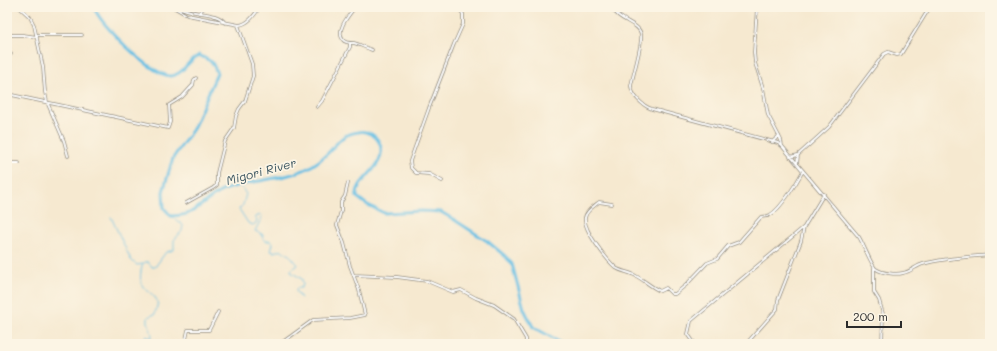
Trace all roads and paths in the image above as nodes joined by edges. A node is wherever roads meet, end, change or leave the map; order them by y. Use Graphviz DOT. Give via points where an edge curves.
graph roads {
  1 [pos="19,7"];
  2 [pos="173,7"];
  3 [pos="179,7"];
  4 [pos="204,7"];
  5 [pos="260,7"];
  6 [pos="355,7"];
  7 [pos="458,7"];
  8 [pos="611,7"];
  9 [pos="757,7"];
  10 [pos="930,7"];
  11 [pos="198,13"];
  12 [pos="226,24"];
  13 [pos="238,25"];
  14 [pos="244,25"];
  15 [pos="240,29"];
  16 [pos="7,35"];
  17 [pos="82,35"];
  18 [pos="37,36"];
  19 [pos="350,43"];
  20 [pos="372,50"];
  21 [pos="7,54"];
  22 [pos="11,54"];
  23 [pos="196,78"];
  24 [pos="7,94"];
  25 [pos="45,94"];
  26 [pos="42,101"];
  27 [pos="47,102"];
  28 [pos="317,107"];
  29 [pos="778,136"];
  30 [pos="772,142"];
  31 [pos="782,146"];
  32 [pos="798,155"];
  33 [pos="68,156"];
  34 [pos="790,156"];
  35 [pos="7,163"];
  36 [pos="19,163"];
  37 [pos="797,164"];
  38 [pos="803,171"];
  39 [pos="442,181"];
  40 [pos="348,183"];
  41 [pos="824,194"];
  42 [pos="186,203"];
  43 [pos="612,204"];
  44 [pos="804,227"];
  45 [pos="990,255"];
  46 [pos="874,268"];
  47 [pos="354,275"];
  48 [pos="218,312"];
  49 [pos="185,344"];
  50 [pos="280,344"];
  51 [pos="526,344"];
  52 [pos="695,344"];
  53 [pos="746,344"];
  54 [pos="882,344"];
  1 -- 18 [label="street" via="31,19"];
  2 -- 12 [label="street" via="187,15"];
  3 -- 11 [label="street"];
  4 -- 11 [label="street"];
  5 -- 14 [label="street"];
  6 -- 19 [label="street" via="341,30 343,40"];
  7 -- 39 [label="street" via="463,14 463,24 448,57 410,162 411,168 417,174 430,174"];
  8 -- 30 [label="street" via="640,32 631,89 645,106"];
  9 -- 29 [label="street" via="755,63 768,115"];
  10 -- 32 [label="street" via="901,54 885,54 829,127"];
  11 -- 12 [label="street" via="224,20"];
  12 -- 13 [label="street"];
  13 -- 14 [label="street"];
  13 -- 15 [label="street"];
  14 -- 15 [label="street"];
  15 -- 42 [label="street" via="253,67 252,80 245,101 236,116 234,128 225,141 217,173 217,184"];
  16 -- 18 [label="street"];
  17 -- 18 [label="street"];
  18 -- 25 [label="street"];
  19 -- 20 [label="street"];
  19 -- 28 [label="street" via="335,77"];
  21 -- 22 [label="street"];
  23 -- 27 [label="street" via="182,97 169,105 168,128"];
  24 -- 26 [label="street"];
  25 -- 26 [label="street"];
  25 -- 27 [label="street"];
  26 -- 27 [label="street"];
  27 -- 33 [label="street"];
  29 -- 30 [label="street"];
  29 -- 31 [label="street"];
  30 -- 31 [label="street"];
  31 -- 34 [label="street"];
  32 -- 34 [label="street"];
  32 -- 37 [label="street"];
  34 -- 37 [label="street"];
  35 -- 36 [label="street"];
  37 -- 38 [label="street"];
  38 -- 41 [label="street"];
  38 -- 43 [label="street" via="775,211 769,216 760,217 739,242 728,246 717,259 710,260 674,294 666,288 660,291 619,269 608,260 595,242 585,217 599,202"];
  40 -- 47 [label="street" via="337,225"];
  41 -- 44 [label="street"];
  41 -- 46 [label="street" via="859,237"];
  44 -- 52 [label="street" via="691,321 688,334"];
  44 -- 53 [label="street" via="777,308"];
  45 -- 46 [label="street" via="924,264 903,273"];
  46 -- 54 [label="street" via="874,292 883,314"];
  47 -- 50 [label="street" via="365,315 313,320"];
  47 -- 51 [label="street" via="427,281 453,292 461,290 494,305 514,319 526,339"];
  48 -- 49 [label="street" via="209,330 188,330"];
}
